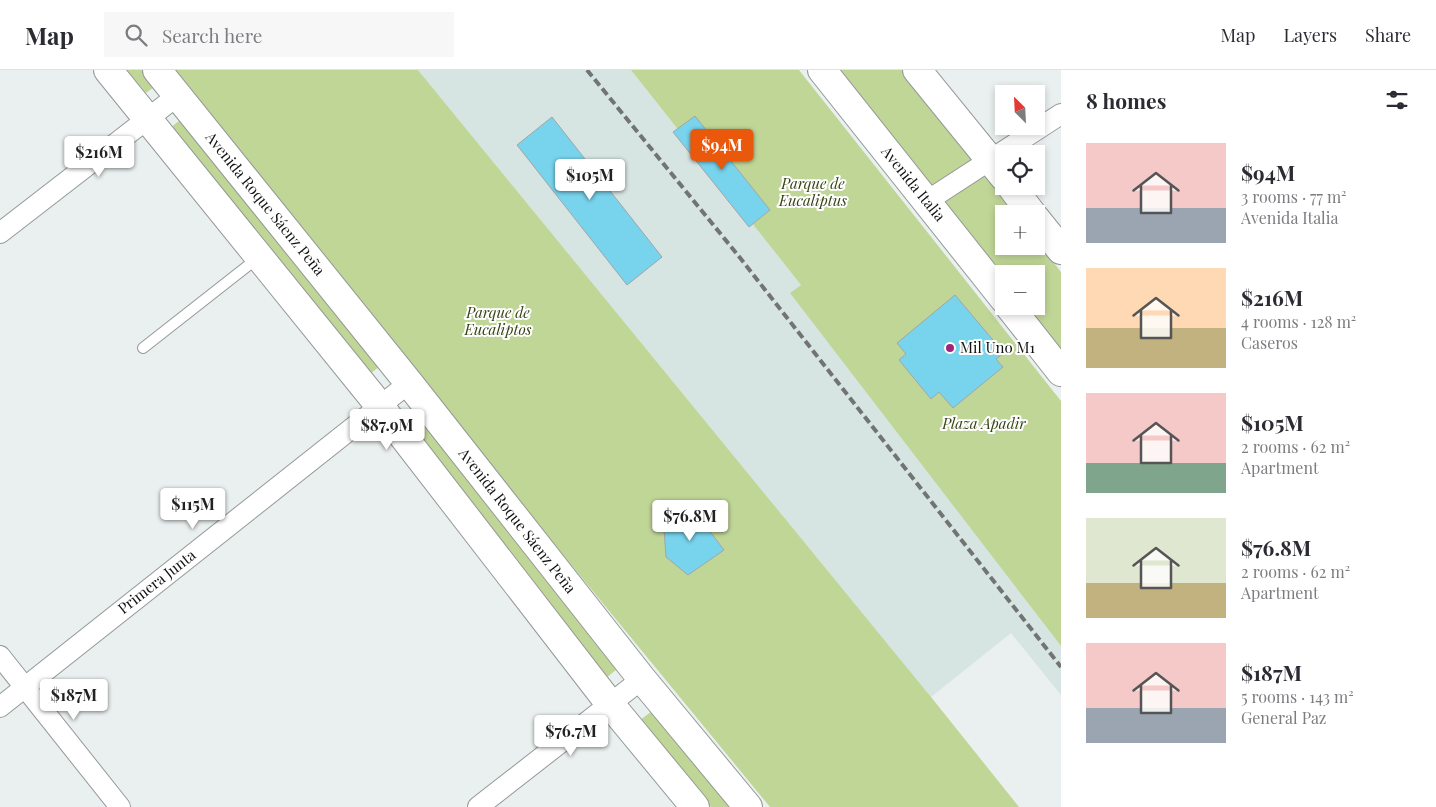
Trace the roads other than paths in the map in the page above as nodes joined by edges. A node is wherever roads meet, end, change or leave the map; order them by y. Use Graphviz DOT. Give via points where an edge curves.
graph roads {
  1 [pos="108,70"];
  2 [pos="157,70"];
  3 [pos="822,70"];
  4 [pos="917,70"];
  5 [pos="177,96"];
  6 [pos="1061,114"];
  7 [pos="147,119"];
  8 [pos="1024,145"];
  9 [pos="995,166"];
  10 [pos="995,169"];
  11 [pos="926,201"];
  12 [pos="1045,230"];
  13 [pos="0,233"];
  14 [pos="1061,250"];
  15 [pos="260,256"];
  16 [pos="995,288"];
  17 [pos="1016,315"];
  18 [pos="143,348"];
  19 [pos="1061,372"];
  20 [pos="409,383"];
  21 [pos="379,405"];
  22 [pos="0,656"];
  23 [pos="642,679"];
  24 [pos="24,687"];
  25 [pos="610,704"];
  26 [pos="0,706"];
  27 [pos="120,807"];
  28 [pos="478,807"];
  29 [pos="695,807"];
  30 [pos="748,807"];
  1 -- 7 [label="street"];
  2 -- 5 [label="street, Avenida Roque Sáenz Peña"];
  3 -- 11 [label="street, Avenida Italia"];
  4 -- 9 [label="street"];
  5 -- 7 [label="street"];
  5 -- 20 [label="street, Avenida Roque Sáenz Peña"];
  6 -- 8 [label="street"];
  7 -- 13 [label="street"];
  7 -- 15 [label="street"];
  10 -- 11 [label="street"];
  11 -- 16 [label="street, Avenida Italia"];
  12 -- 14 [label="street"];
  15 -- 18 [label="lane"];
  15 -- 21 [label="street"];
  17 -- 19 [label="street"];
  20 -- 21 [label="street, Primera Junta"];
  20 -- 23 [label="street, Avenida Roque Sáenz Peña"];
  21 -- 24 [label="street, Primera Junta"];
  21 -- 25 [label="street"];
  22 -- 24 [label="street"];
  23 -- 25 [label="street"];
  23 -- 30 [label="street, Avenida Roque Sáenz Peña"];
  24 -- 26 [label="street, Primera Junta"];
  24 -- 27 [label="street"];
  25 -- 28 [label="street"];
  25 -- 29 [label="street"];
}
